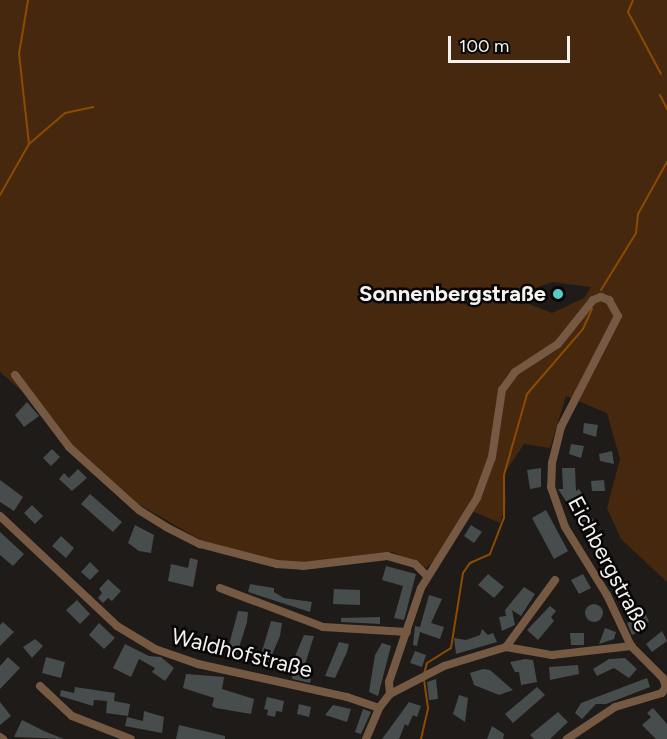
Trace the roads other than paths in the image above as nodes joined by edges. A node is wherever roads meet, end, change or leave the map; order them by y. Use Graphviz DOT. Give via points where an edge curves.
graph roads {
  1 [pos="15,375"];
  2 [pos="0,516"];
  3 [pos="427,576"];
  4 [pos="555,580"];
  5 [pos="220,588"];
  6 [pos="407,632"];
  7 [pos="631,646"];
  8 [pos="506,647"];
  9 [pos="40,686"];
  10 [pos="666,686"];
  11 [pos="390,694"];
  12 [pos="379,708"];
  13 [pos="131,739"];
  14 [pos="366,739"];
  15 [pos="567,739"];
  1 -- 3 [label="street" via="69,447 139,510 200,544 278,564 303,566 387,556 415,564"];
  2 -- 12 [label="street, Waldhofstraße" via="117,626 155,649 198,664 347,697"];
  3 -- 6 [label="street"];
  3 -- 7 [label="street, Eichbergstraße" via="477,498 492,457 502,390 515,372 558,344 593,300 609,300 618,316 561,427 551,487 565,527 607,595"];
  4 -- 8 [label="street"];
  5 -- 6 [label="street" via="323,627"];
  6 -- 11 [label="street" via="389,682"];
  7 -- 8 [label="street" via="552,655"];
  7 -- 10 [label="street, Eichbergstraße" via="663,678"];
  8 -- 11 [label="street" via="428,673"];
  9 -- 13 [label="street" via="72,716"];
  10 -- 15 [label="street, Eichbergstraße" via="662,693 615,707"];
  11 -- 12 [label="street"];
  12 -- 14 [label="street"];
}
